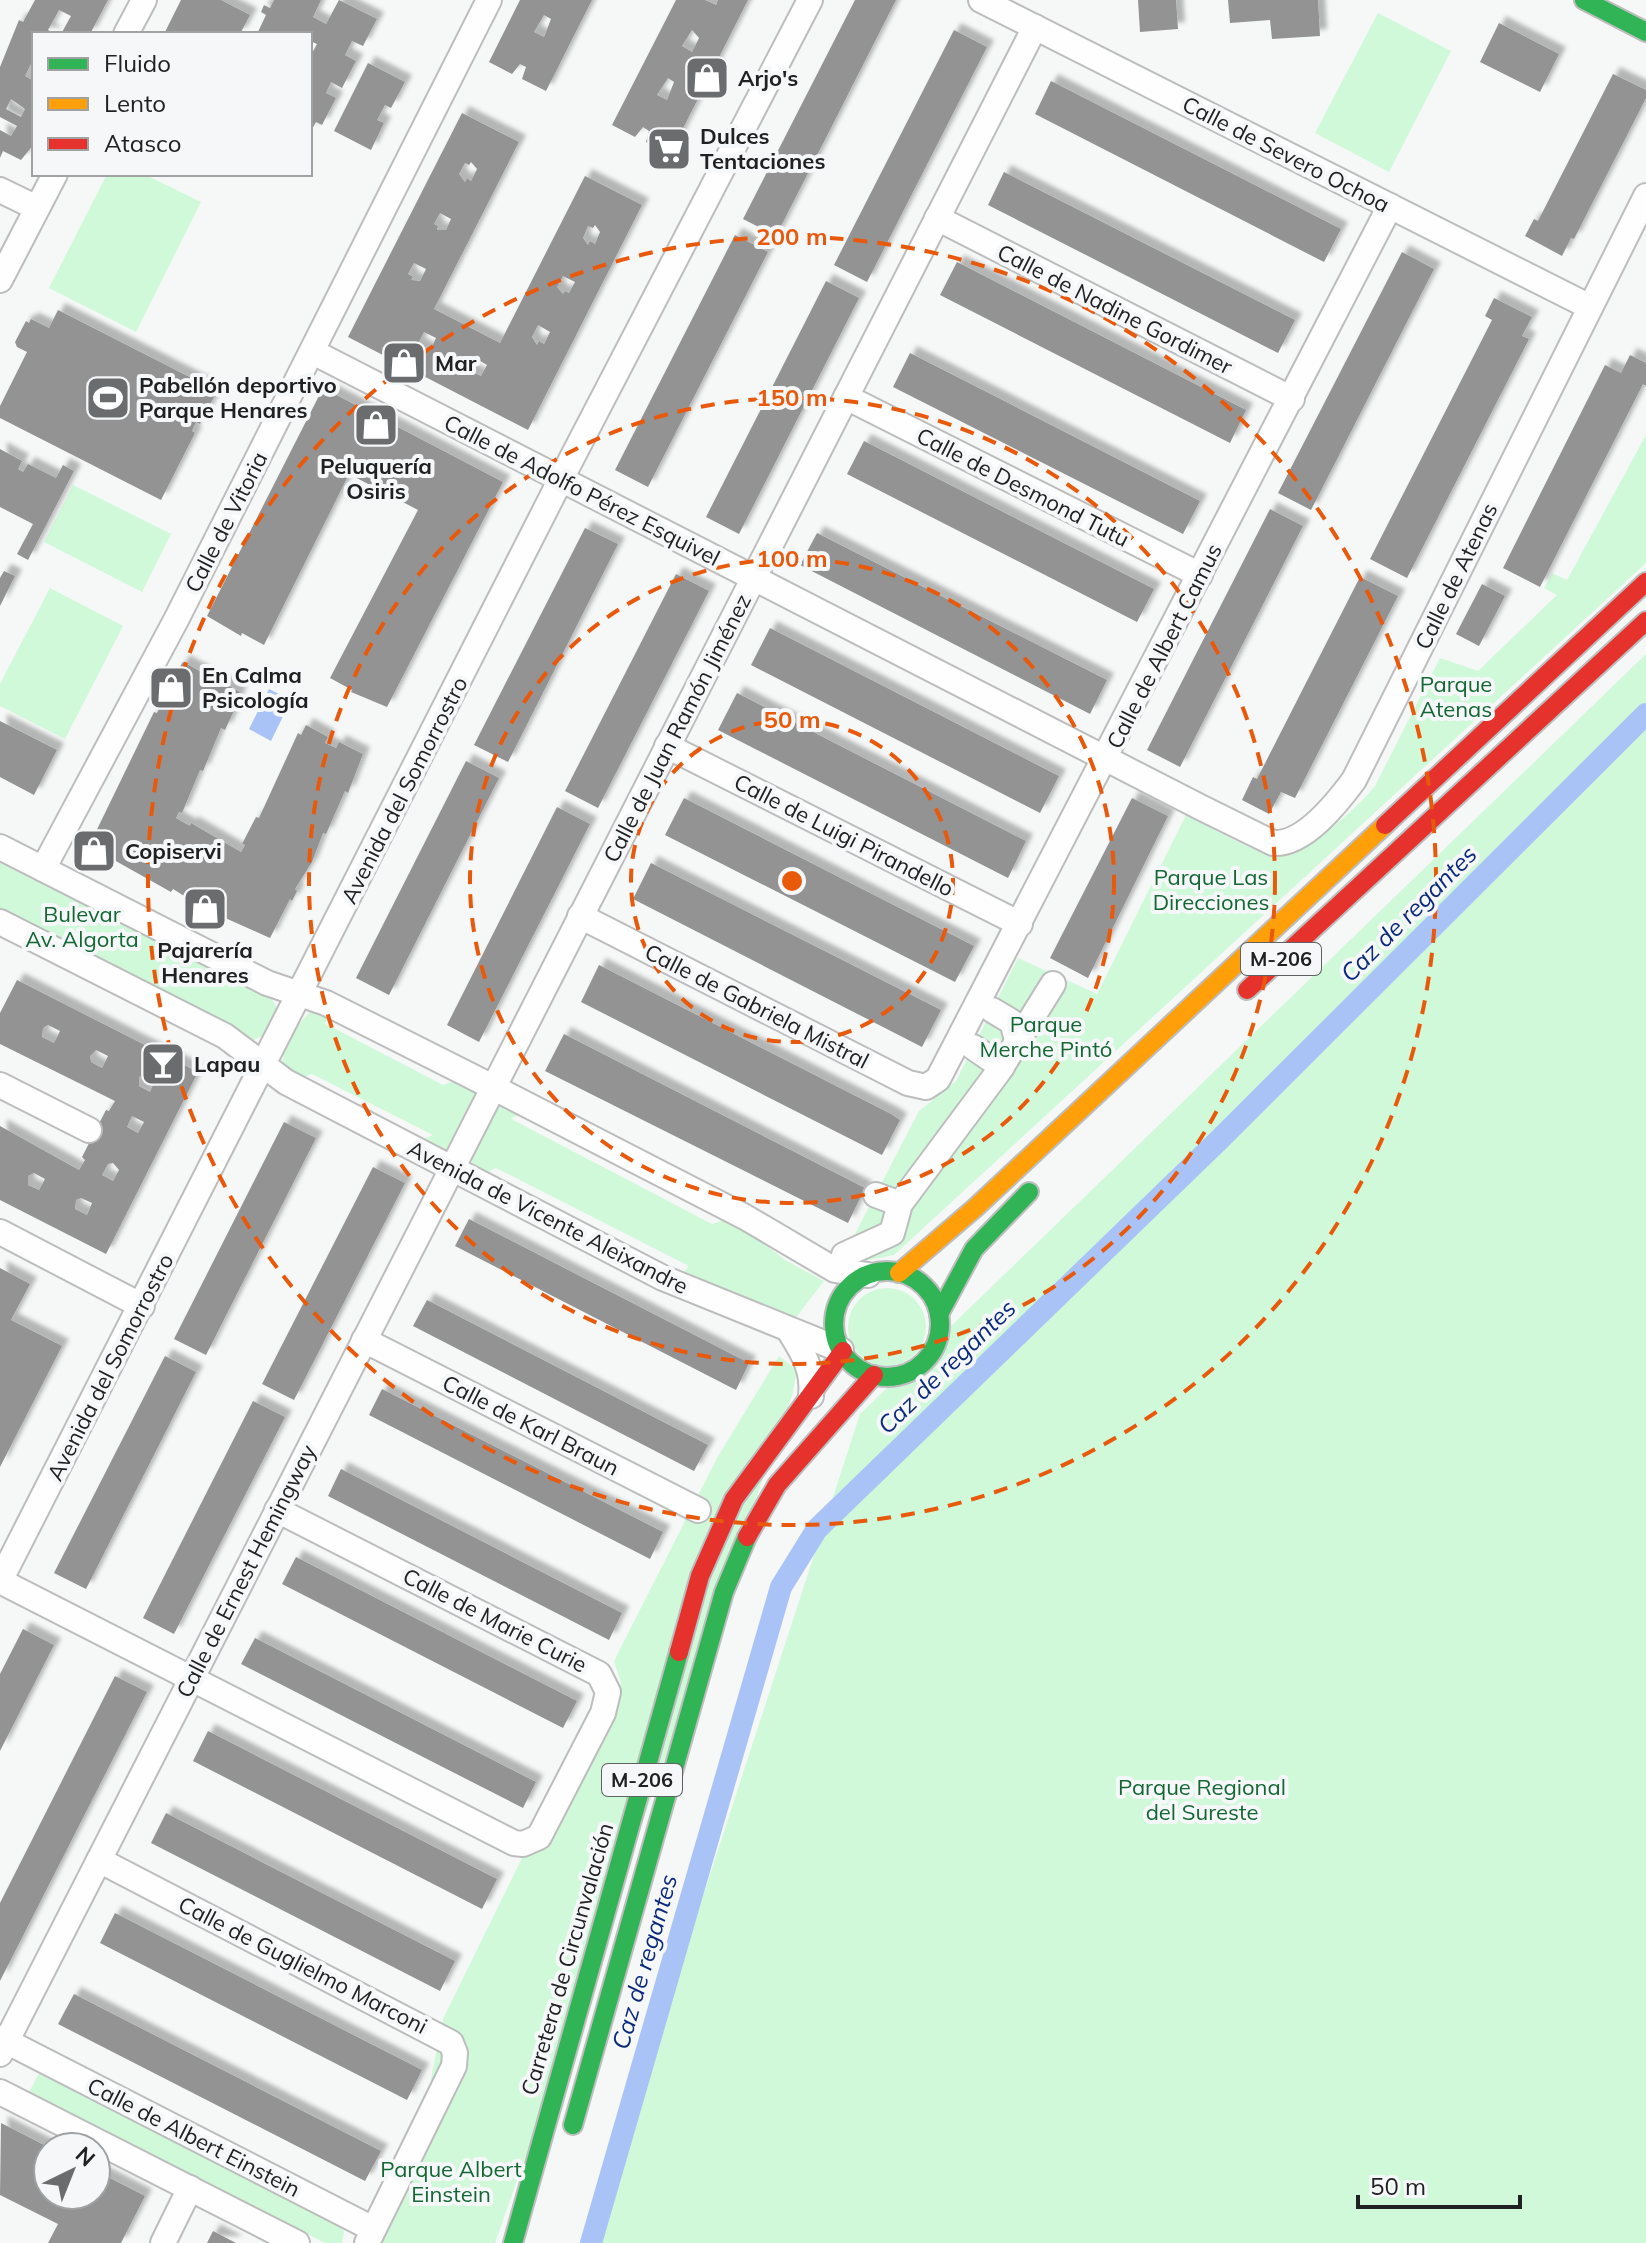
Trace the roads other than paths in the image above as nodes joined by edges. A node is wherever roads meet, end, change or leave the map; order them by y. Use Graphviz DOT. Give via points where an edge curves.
graph roads {
  1 [pos="144,0"];
  2 [pos="810,0"];
  3 [pos="981,0"];
  4 [pos="1584,0"];
  5 [pos="481,3"];
  6 [pos="1035,27"];
  7 [pos="127,32"];
  8 [pos="1646,32"];
  9 [pos="54,176"];
  10 [pos="0,190"];
  11 [pos="1646,196"];
  12 [pos="1390,206"];
  13 [pos="37,208"];
  14 [pos="937,218"];
  15 [pos="0,280"];
  16 [pos="1590,307"];
  17 [pos="313,352"];
  18 [pos="846,397"];
  19 [pos="1292,399"];
  20 [pos="561,479"];
  21 [pos="1200,575"];
  22 [pos="754,577"];
  23 [pos="1646,582"];
  24 [pos="1646,621"];
  25 [pos="667,746"];
  26 [pos="1107,758"];
  27 [pos="0,847"];
  28 [pos="43,869"];
  29 [pos="580,916"];
  30 [pos="0,922"];
  31 [pos="1020,924"];
  32 [pos="1053,984"];
  33 [pos="301,996"];
  34 [pos="1238,999"];
  35 [pos="992,1010"];
  36 [pos="1018,1043"];
  37 [pos="973,1047"];
  38 [pos="263,1067"];
  39 [pos="1002,1067"];
  40 [pos="0,1085"];
  41 [pos="943,1085"];
  42 [pos="493,1088"];
  43 [pos="978,1100"];
  44 [pos="89,1130"];
  45 [pos="451,1168"];
  46 [pos="1042,1180"];
  47 [pos="876,1195"];
  48 [pos="900,1204"];
  49 [pos="0,1232"];
  50 [pos="844,1255"];
  51 [pos="899,1273"];
  52 [pos="868,1275"];
  53 [pos="142,1306"];
  54 [pos="939,1314"];
  55 [pos="790,1332"];
  56 [pos="364,1340"];
  57 [pos="842,1350"];
  58 [pos="874,1375"];
  59 [pos="811,1399"];
  60 [pos="277,1510"];
  61 [pos="698,1510"];
  62 [pos="0,1581"];
  63 [pos="190,1681"];
  64 [pos="99,1860"];
  65 [pos="2,2045"];
  66 [pos="0,2092"];
  67 [pos="570,2137"];
  68 [pos="190,2188"];
  69 [pos="370,2236"];
  70 [pos="163,2243"];
  71 [pos="297,2243"];
  72 [pos="513,2243"];
  1 -- 7 [label="street"];
  2 -- 20 [label="street, Avenida del Somorrostro"];
  3 -- 6 [label="street, Calle de Severo Ochoa"];
  4 -- 8 [label="main road"];
  5 -- 17 [label="street, Calle de Vitoria"];
  6 -- 12 [label="street, Calle de Severo Ochoa"];
  6 -- 14 [label="street, Calle de Juan Ramón Jiménez"];
  9 -- 13 [label="street"];
  10 -- 13 [label="street"];
  11 -- 16 [label="street, Calle de Atenas"];
  12 -- 16 [label="street, Calle de Severo Ochoa"];
  12 -- 19 [label="street, Calle de Albert Camus"];
  13 -- 15 [label="street"];
  14 -- 18 [label="street, Calle de Juan Ramón Jiménez"];
  14 -- 19 [label="street, Calle de Nadine Gordimer"];
  16 -- 26 [label="street, Calle de Atenas" via="1341,798 1296,838 1273,843"];
  17 -- 20 [label="street, Calle de Adolfo Pérez Esquivel"];
  17 -- 28 [label="street, Calle de Vitoria"];
  18 -- 21 [label="street, Calle de Desmond Tutu"];
  18 -- 22 [label="street, Calle de Juan Ramón Jiménez"];
  19 -- 21 [label="street, Calle de Albert Camus"];
  20 -- 22 [label="street, Calle de Adolfo Pérez Esquivel"];
  20 -- 33 [label="street, Avenida del Somorrostro"];
  21 -- 26 [label="street, Calle de Albert Camus"];
  22 -- 25 [label="street, Calle de Juan Ramón Jiménez"];
  22 -- 26 [label="street, Calle de Adolfo Pérez Esquivel"];
  23 -- 51 [label="main road, M-206"];
  24 -- 34 [label="main road, M-206"];
  25 -- 29 [label="street, Calle de Juan Ramón Jiménez"];
  25 -- 31 [label="street, Calle de Luigi Pirandello"];
  26 -- 31 [label="street, Calle de Albert Camus"];
  27 -- 28 [label="street"];
  28 -- 33 [label="street"];
  29 -- 41 [label="street, Calle de Gabriela Mistral" via="908,1083"];
  29 -- 42 [label="street, Calle de Juan Ramón Jiménez"];
  30 -- 38 [label="street, Avenida de Vicente Aleixandre" via="225,1036"];
  31 -- 41 [label="street, Calle de Albert Camus"];
  32 -- 36 [label="street"];
  33 -- 38 [label="street, Avenida del Somorrostro"];
  33 -- 42 [label="street" via="326,1003"];
  35 -- 36 [label="street" via="1012,1022"];
  36 -- 39 [label="street"];
  37 -- 39 [label="street"];
  38 -- 45 [label="street, Avenida de Vicente Aleixandre"];
  38 -- 53 [label="street, Avenida del Somorrostro"];
  39 -- 43 [label="street"];
  40 -- 44 [label="street"];
  41 -- 43 [label="street, Calle de Gabriela Mistral"];
  42 -- 45 [label="street, Calle de Ernest Hemingway"];
  42 -- 52 [label="street" via="745,1217 835,1270"];
  43 -- 48 [label="street"];
  45 -- 55 [label="street, Avenida de Vicente Aleixandre" via="663,1278"];
  45 -- 56 [label="street, Calle de Ernest Hemingway"];
  46 -- 54 [label="main road" via="974,1249"];
  47 -- 48 [label="street"];
  48 -- 50 [label="street" via="892,1233"];
  49 -- 53 [label="street"];
  51 -- 52 [label="main road"];
  51 -- 54 [label="main road" via="921,1283"];
  52 -- 57 [label="main road" via="849,1288 838,1306 835,1328"];
  53 -- 62 [label="street, Avenida del Somorrostro"];
  54 -- 58 [label="main road" via="940,1329 929,1357 904,1375"];
  55 -- 57 [label="street, Avenida de Vicente Aleixandre"];
  55 -- 59 [label="street" via="807,1360"];
  56 -- 60 [label="street, Calle de Ernest Hemingway"];
  56 -- 61 [label="street, Calle de Karl Braun"];
  57 -- 58 [label="main road" via="855,1366"];
  57 -- 59 [label="main road, Carretera de Circunvalación / M-206"];
  58 -- 67 [label="main road, M-206" via="777,1485 745,1540 724,1592"];
  59 -- 72 [label="main road, Carretera de Circunvalación / M-206" via="748,1476 700,1576"];
  60 -- 63 [label="street, Calle de Ernest Hemingway"];
  60 -- 63 [label="street, Calle de Marie Curie" via="599,1674 608,1692 603,1713 545,1831 532,1842 514,1843"];
  62 -- 63 [label="street"];
  63 -- 64 [label="street, Calle de Ernest Hemingway"];
  64 -- 65 [label="street, Calle de Ernest Hemingway"];
  64 -- 69 [label="street, Calle de Guglielmo Marconi" via="451,2043 454,2066"];
  65 -- 69 [label="street, Calle de Albert Einstein"];
  66 -- 68 [label="street"];
  68 -- 70 [label="street"];
  68 -- 71 [label="street"];
}
